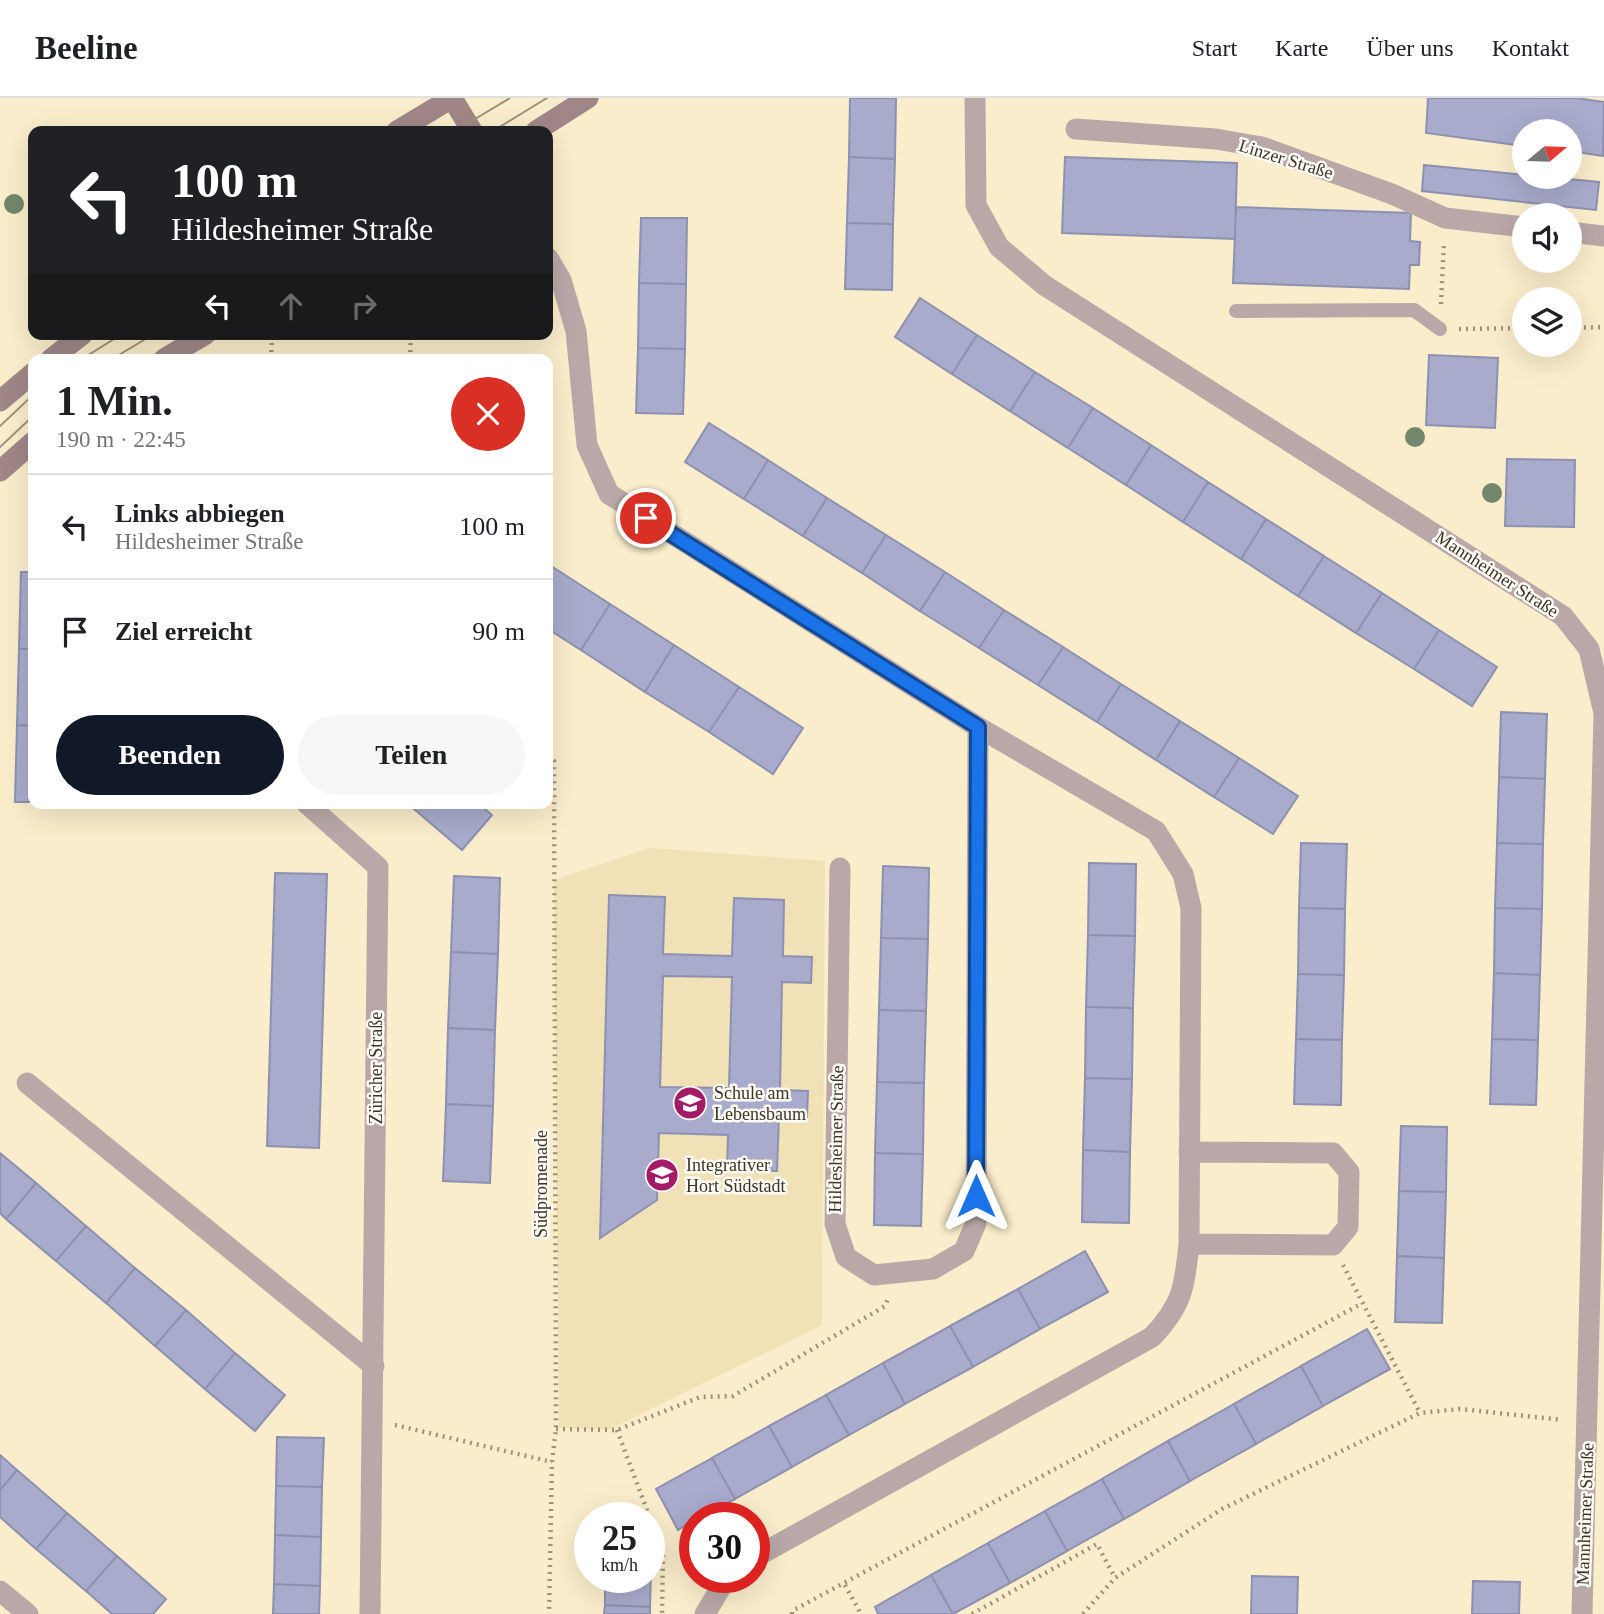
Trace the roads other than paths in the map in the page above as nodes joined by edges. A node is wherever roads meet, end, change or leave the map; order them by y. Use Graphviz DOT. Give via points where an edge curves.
graph roads {
  1 [pos="452,98"];
  2 [pos="588,98"];
  3 [pos="975,98"];
  4 [pos="405,126"];
  5 [pos="469,126"];
  6 [pos="544,126"];
  7 [pos="1076,129"];
  8 [pos="1512,226"];
  9 [pos="1582,233"];
  10 [pos="1604,236"];
  11 [pos="553,266"];
  12 [pos="1236,311"];
  13 [pos="1440,329"];
  14 [pos="75,340"];
  15 [pos="196,340"];
  16 [pos="57,354"];
  17 [pos="172,354"];
  18 [pos="28,377"];
  19 [pos="0,401"];
  20 [pos="28,446"];
  21 [pos="0,471"];
  22 [pos="978,727"];
  23 [pos="313,809"];
  24 [pos="840,868"];
  25 [pos="27,1083"];
  26 [pos="1189,1152"];
  27 [pos="1189,1244"];
  28 [pos="374,1366"];
  29 [pos="770,1549"];
  30 [pos="0,1591"];
  31 [pos="717,1593"];
  32 [pos="1590,1602"];
  33 [pos="28,1614"];
  34 [pos="370,1614"];
  35 [pos="705,1614"];
  1 -- 4 [label="street"];
  1 -- 5 [label="street"];
  2 -- 6 [label="street"];
  3 -- 32 [label="street, Mannheimer Straße" via="976,205 999,247 1044,285 1563,616 1589,649 1604,713 1587,1423"];
  7 -- 8 [label="street, Linzer Straße" via="1216,139 1262,147 1445,218"];
  9 -- 10 [label="street"];
  11 -- 22 [label="street" via="576,331 587,445 609,494"];
  12 -- 13 [label="lane" via="1414,310"];
  14 -- 16 [label="street"];
  15 -- 17 [label="street"];
  18 -- 19 [label="street"];
  20 -- 21 [label="street"];
  22 -- 24 [label="street, Hildesheimer Straße" via="976,1223 964,1251 933,1269 874,1275 846,1257 835,1224"];
  22 -- 26 [label="street" via="1156,831 1183,874 1191,908"];
  23 -- 28 [label="street, Züricher Straße" via="378,867"];
  25 -- 28 [label="street"];
  26 -- 27 [label="street"];
  26 -- 27 [label="street" via="1334,1153 1349,1172 1348,1227 1333,1245"];
  27 -- 29 [label="street" via="1184,1286 1174,1314 1152,1337"];
  28 -- 34 [label="street, Züricher Straße"];
  30 -- 33 [label="street"];
  31 -- 35 [label="street"];
}
